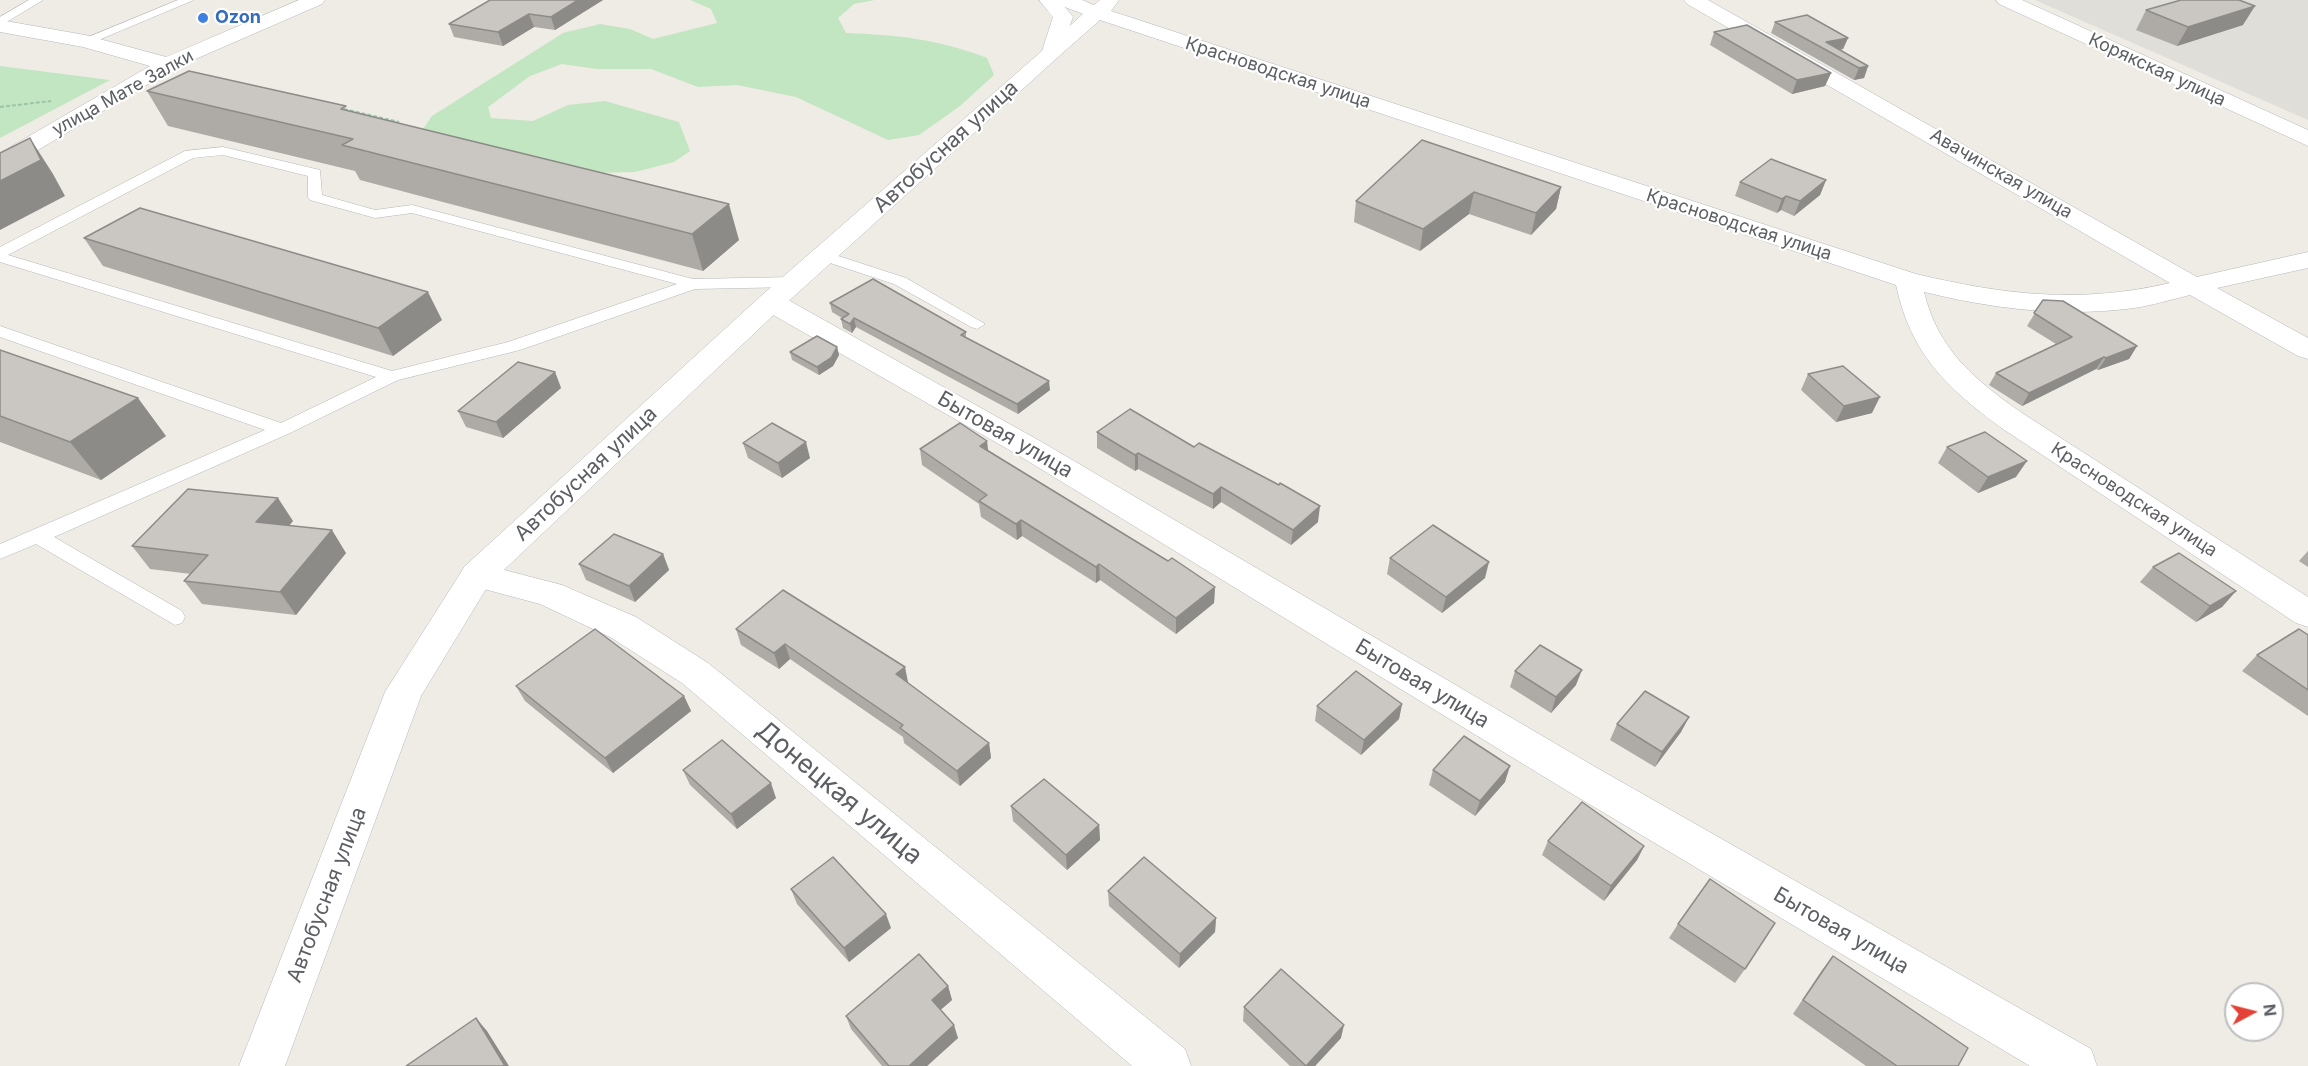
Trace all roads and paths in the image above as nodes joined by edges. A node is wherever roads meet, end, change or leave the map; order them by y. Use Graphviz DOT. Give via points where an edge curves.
graph roads {
  1 [pos="37,0"];
  2 [pos="188,0"];
  3 [pos="315,0"];
  4 [pos="1049,0"];
  5 [pos="1064,0"];
  6 [pos="1694,0"];
  7 [pos="2006,0"];
  8 [pos="1104,7"];
  9 [pos="0,24"];
  10 [pos="85,41"];
  11 [pos="1051,53"];
  12 [pos="168,64"];
  13 [pos="55,100"];
  14 [pos="0,107"];
  15 [pos="342,108"];
  16 [pos="399,122"];
  17 [pos="2308,139"];
  18 [pos="0,163"];
  19 [pos="0,255"];
  20 [pos="823,256"];
  21 [pos="2308,260"];
  22 [pos="1908,280"];
  23 [pos="693,284"];
  24 [pos="2192,286"];
  25 [pos="782,292"];
  26 [pos="976,324"];
  27 [pos="0,331"];
  28 [pos="2308,350"];
  29 [pos="392,376"];
  30 [pos="282,430"];
  31 [pos="36,535"];
  32 [pos="0,552"];
  33 [pos="477,575"];
  34 [pos="2308,614"];
  35 [pos="175,617"];
  36 [pos="262,1066"];
  37 [pos="1168,1066"];
  38 [pos="2074,1066"];
  1 -- 9 [label="lane"];
  2 -- 10 [label="lane"];
  3 -- 12 [label="street, улица Мате Залки"];
  4 -- 11 [label="street, Автобусная улица" via="1063,17"];
  5 -- 8 [label="street, Красноводская улица"];
  6 -- 24 [label="street, Авачинская улица"];
  7 -- 17 [label="street, Корякская улица"];
  8 -- 11 [label="street"];
  8 -- 22 [label="street, Красноводская улица"];
  9 -- 10 [label="street"];
  10 -- 12 [label="street"];
  11 -- 20 [label="street, Автобусная улица"];
  12 -- 18 [label="street, улица Мате Залки"];
  13 -- 14 [label="path"];
  15 -- 16 [label="path"];
  19 -- 23 [label="lane" via="190,154 223,151 315,173 315,197 375,214 412,208"];
  19 -- 29 [label="lane"];
  20 -- 25 [label="street, Автобусная улица"];
  20 -- 26 [label="lane" via="900,281"];
  21 -- 24 [label="street"];
  22 -- 24 [label="street" via="1970,295 2045,304 2127,301"];
  22 -- 34 [label="street, Красноводская улица" via="1920,324 1932,347 1978,395"];
  23 -- 25 [label="lane"];
  23 -- 29 [label="lane" via="514,346"];
  24 -- 28 [label="street, Авачинская улица"];
  25 -- 33 [label="street, Автобусная улица"];
  25 -- 38 [label="street, Бытовая улица" via="1029,448 1583,780"];
  27 -- 30 [label="lane"];
  29 -- 30 [label="lane"];
  30 -- 31 [label="lane"];
  31 -- 32 [label="lane"];
  31 -- 35 [label="lane"];
  33 -- 36 [label="street, Автобусная улица" via="404,693"];
  33 -- 37 [label="street, Донецкая улица" via="550,594 623,627 696,673"];
}
